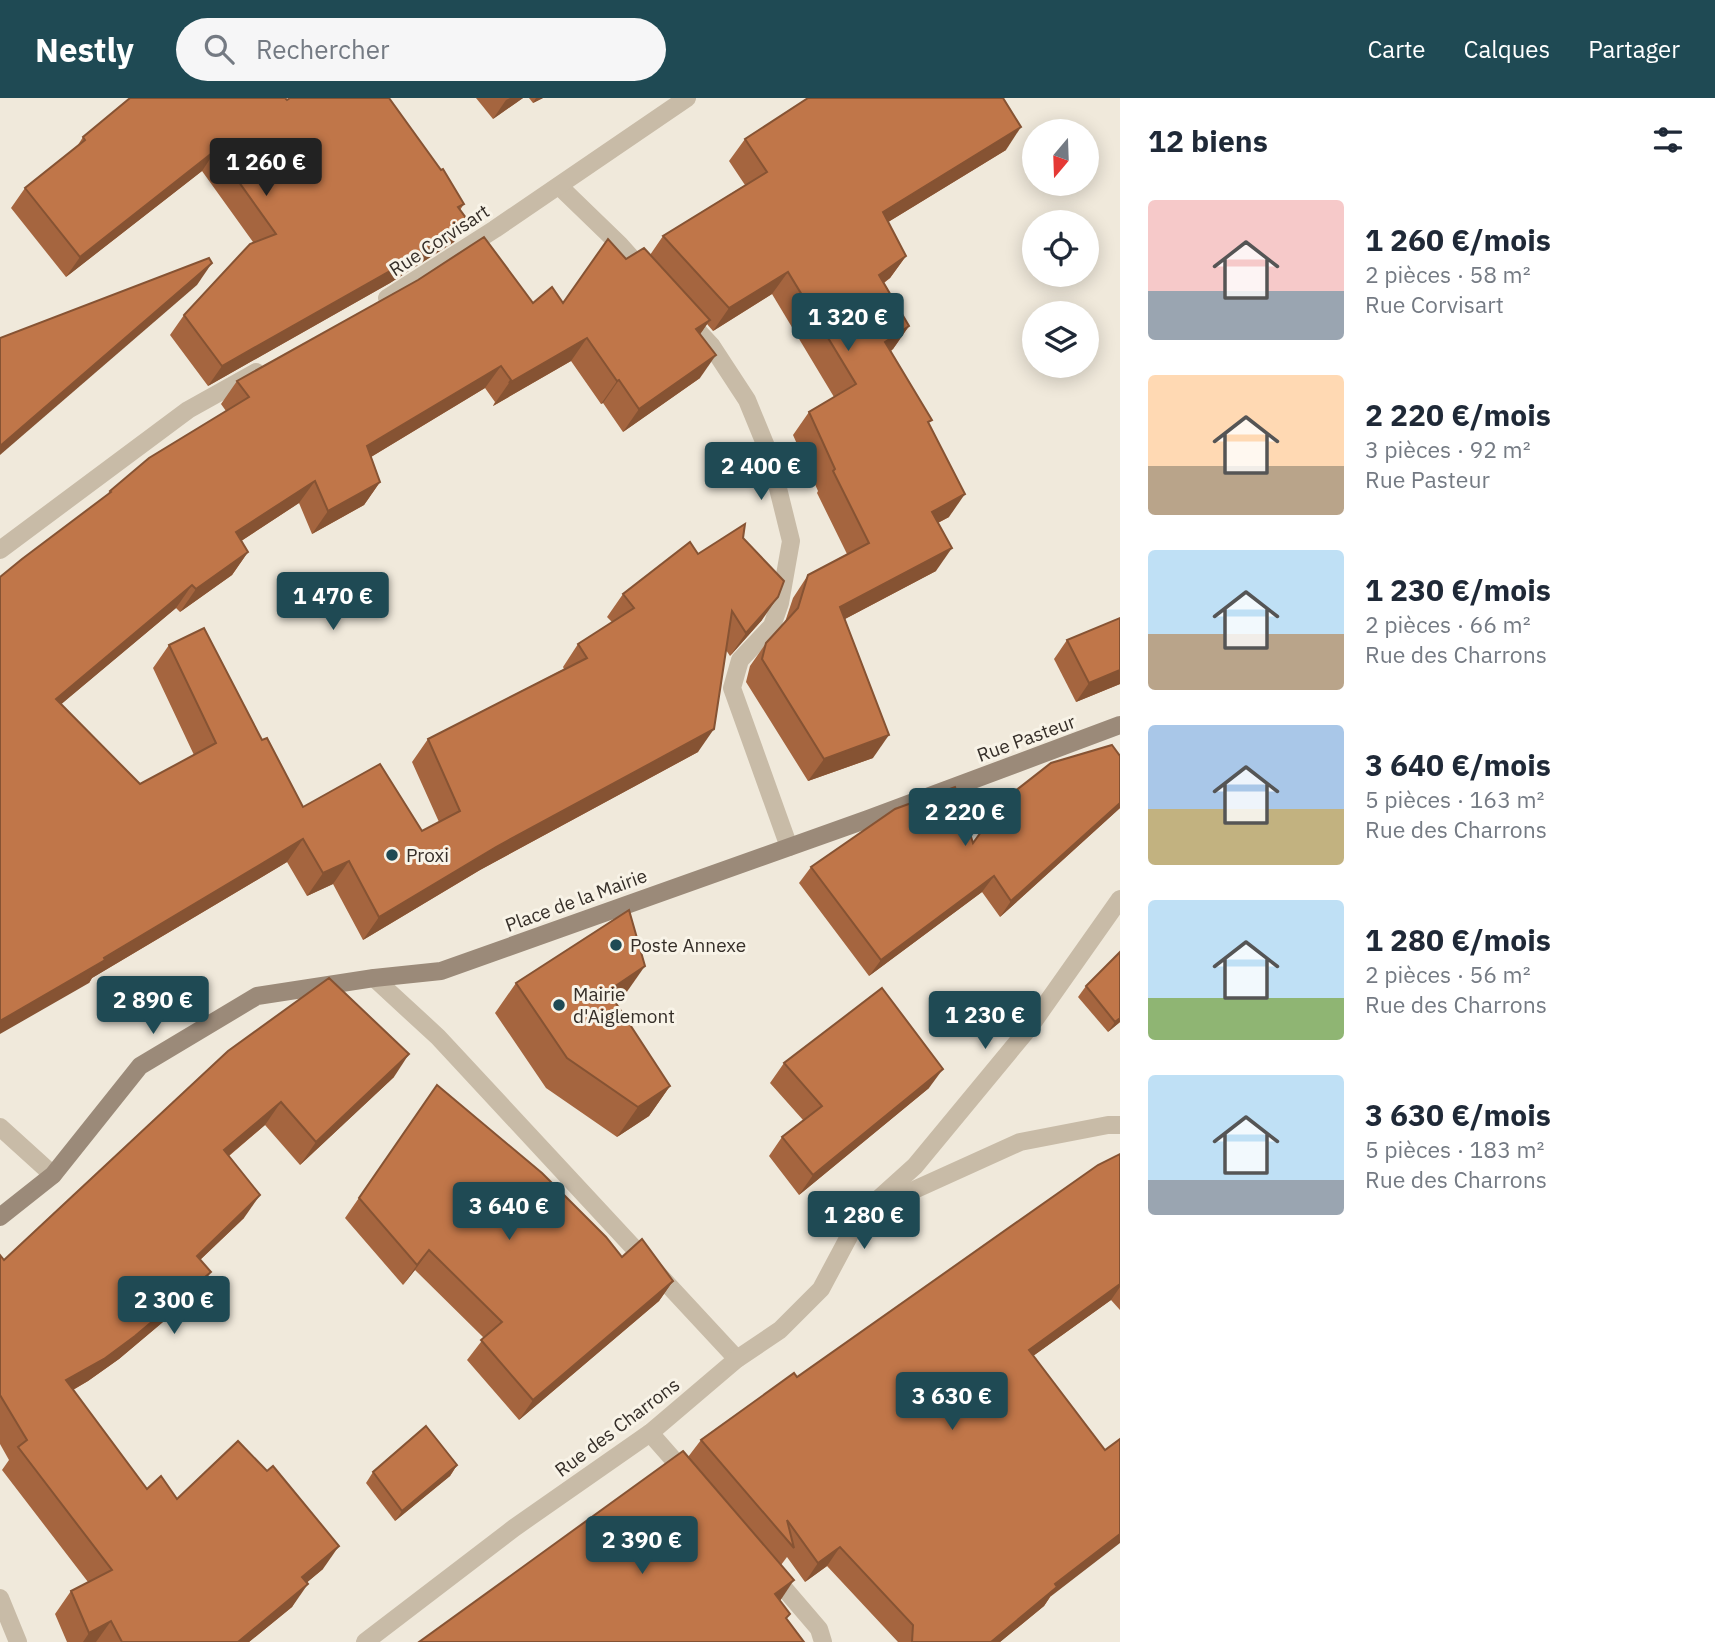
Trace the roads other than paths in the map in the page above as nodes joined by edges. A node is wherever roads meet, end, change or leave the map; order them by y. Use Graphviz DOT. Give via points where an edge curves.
graph roads {
  1 [pos="687,98"];
  2 [pos="559,186"];
  3 [pos="656,285"];
  4 [pos="674,305"];
  5 [pos="373,306"];
  6 [pos="269,364"];
  7 [pos="0,550"];
  8 [pos="1120,725"];
  9 [pos="789,847"];
  10 [pos="1120,900"];
  11 [pos="374,978"];
  12 [pos="1120,1125"];
  13 [pos="0,1127"];
  14 [pos="53,1175"];
  15 [pos="861,1214"];
  16 [pos="0,1217"];
  17 [pos="737,1359"];
  18 [pos="650,1433"];
  19 [pos="694,1483"];
  20 [pos="761,1560"];
  21 [pos="0,1598"];
  22 [pos="18,1642"];
  23 [pos="365,1642"];
  24 [pos="823,1642"];
  1 -- 2 [label="street, Rue Corvisart"];
  2 -- 3 [label="street"];
  2 -- 5 [label="street, Rue Corvisart"];
  4 -- 9 [label="street" via="711,345 747,400 770,456 791,541 772,626 740,660 732,688"];
  6 -- 7 [label="street" via="188,410"];
  8 -- 9 [label="street, Rue Pasteur"];
  9 -- 11 [label="street, Place de la Mairie" via="441,971"];
  10 -- 15 [label="street, Rue des Charrons" via="1029,1028 915,1166"];
  11 -- 14 [label="street, Place de la Mairie" via="257,996 141,1066"];
  11 -- 17 [label="street" via="438,1037"];
  12 -- 15 [label="street" via="1020,1142"];
  13 -- 14 [label="street"];
  14 -- 16 [label="street, Place de la Mairie"];
  15 -- 17 [label="street, Rue des Charrons" via="821,1289 780,1330"];
  17 -- 18 [label="street, Rue des Charrons"];
  18 -- 19 [label="street"];
  18 -- 23 [label="street, Rue des Charrons" via="514,1528"];
  20 -- 24 [label="street" via="819,1629"];
  21 -- 22 [label="street"];
}
